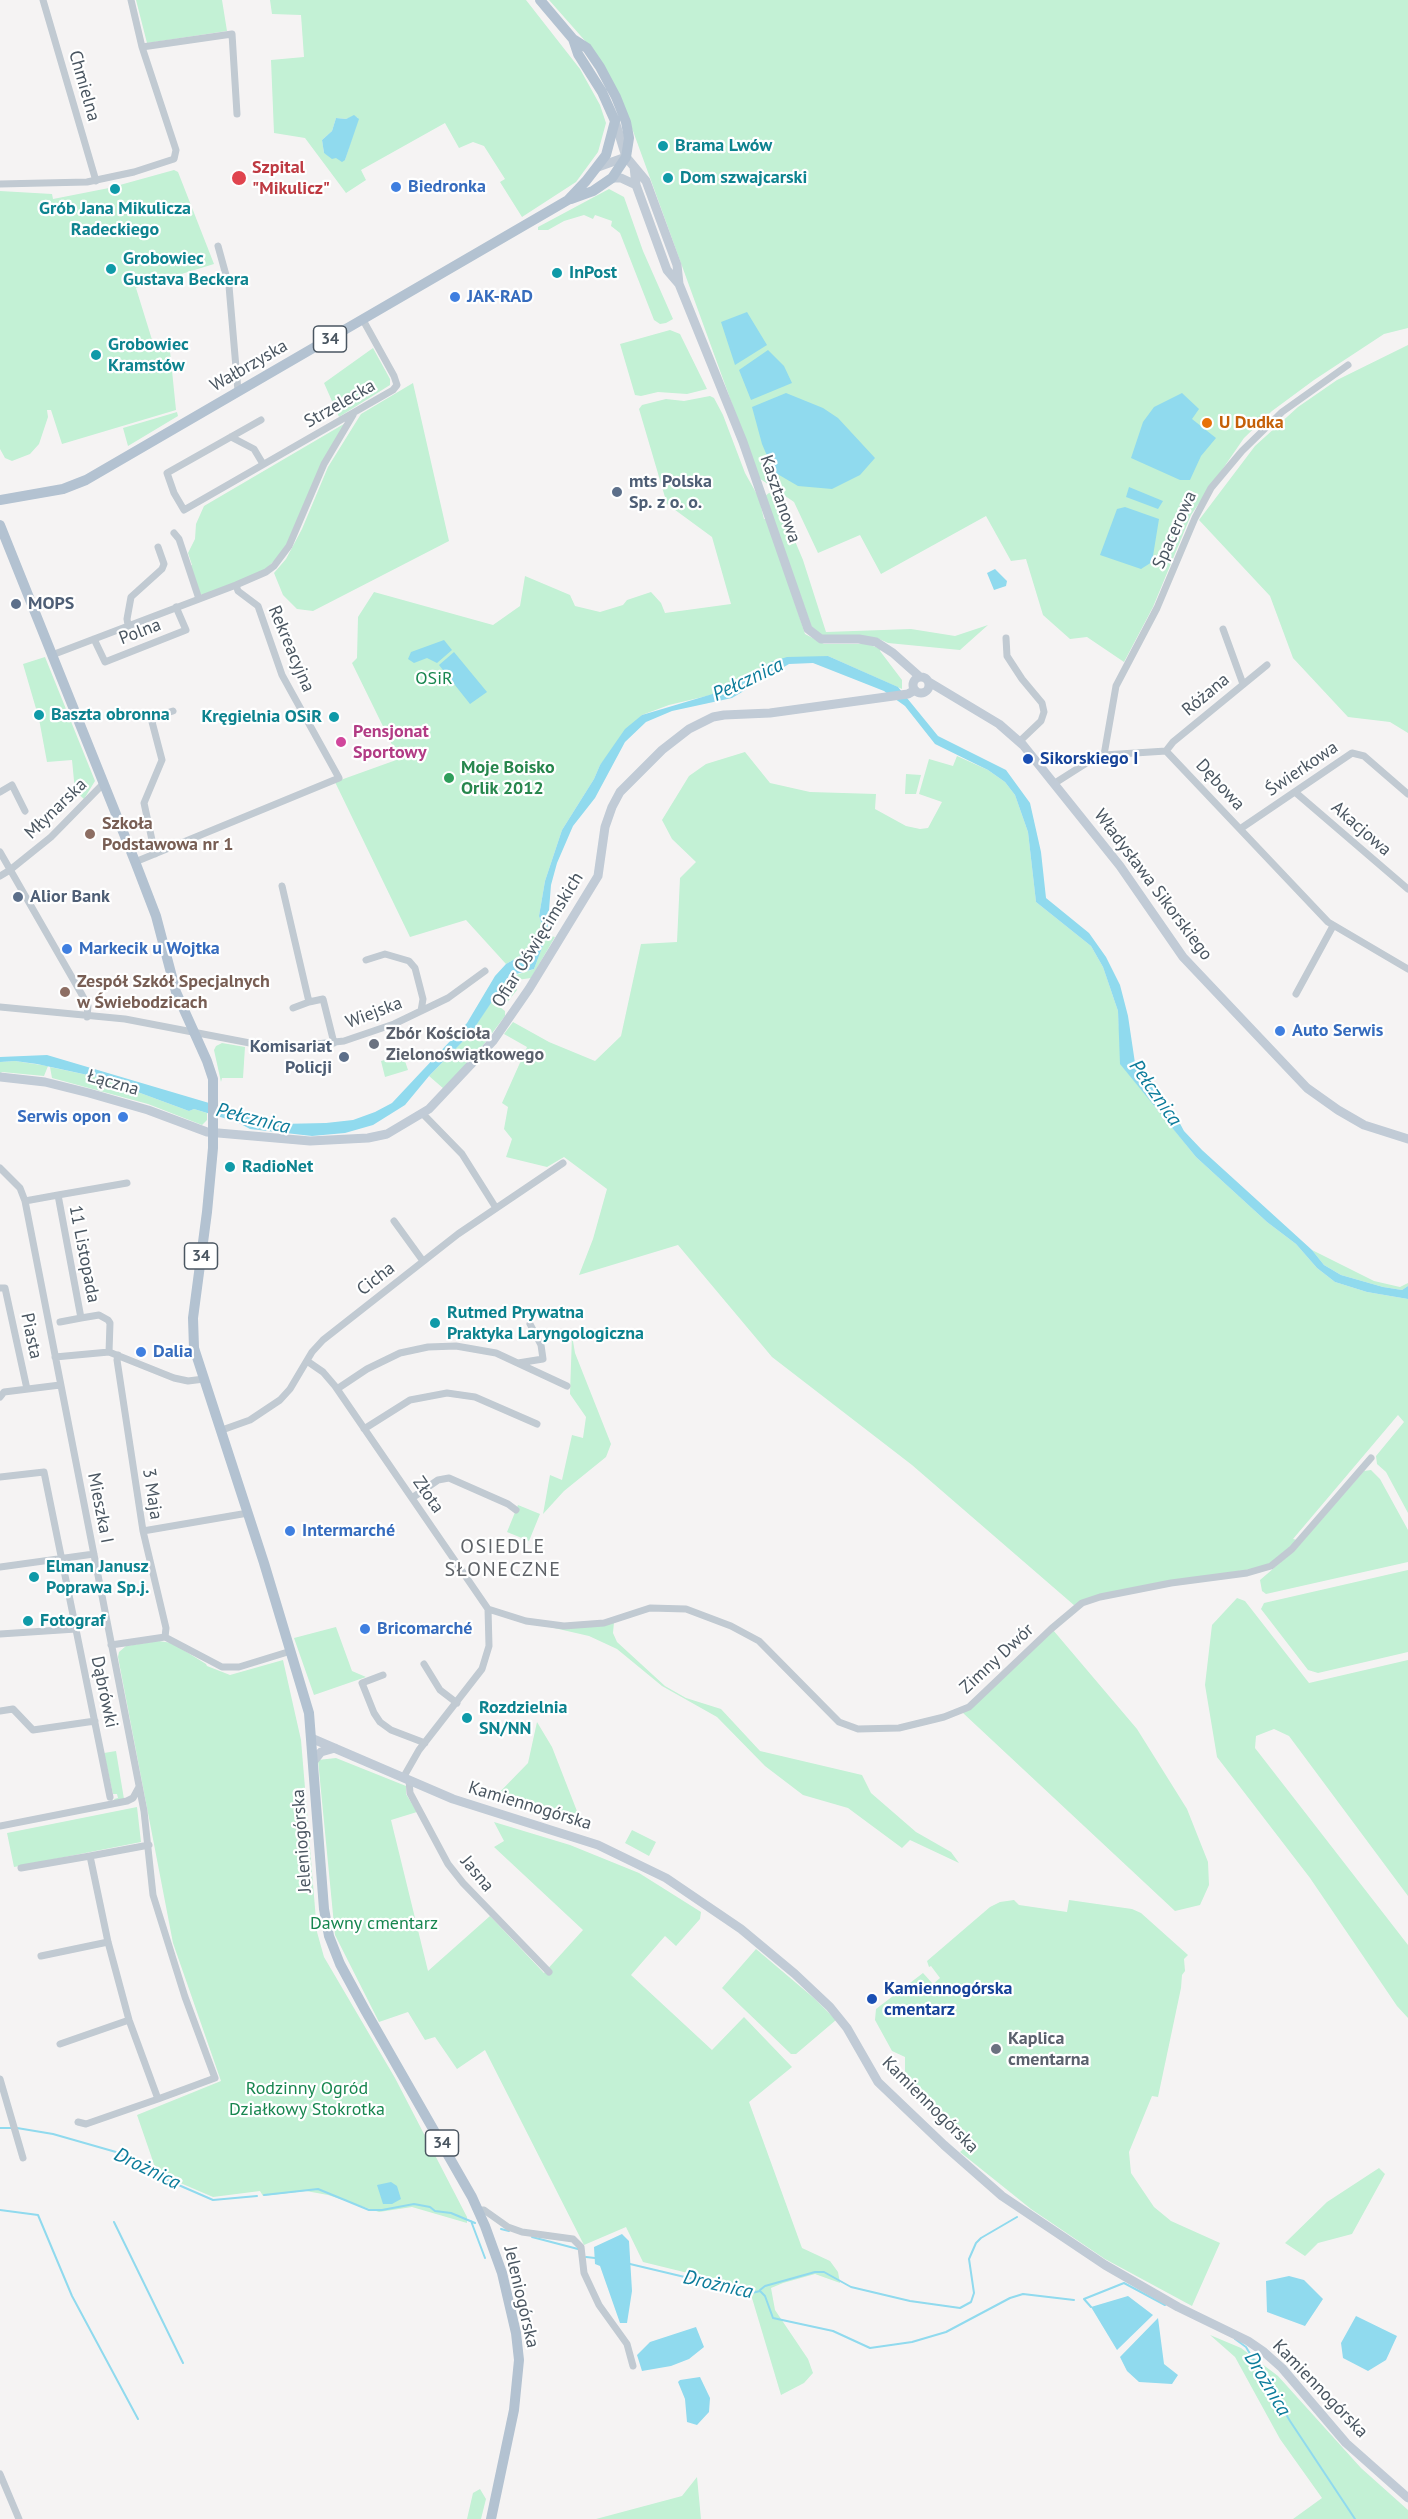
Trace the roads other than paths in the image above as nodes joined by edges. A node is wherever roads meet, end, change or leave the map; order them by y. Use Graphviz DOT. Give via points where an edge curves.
graph roads {
  1 [pos="43,0"];
  2 [pos="131,0"];
  3 [pos="540,0"];
  4 [pos="573,39"];
  5 [pos="142,46"];
  6 [pos="237,114"];
  7 [pos="615,121"];
  8 [pos="630,160"];
  9 [pos="598,167"];
  10 [pos="612,178"];
  11 [pos="96,181"];
  12 [pos="0,184"];
  13 [pos="636,185"];
  14 [pos="568,200"];
  15 [pos="218,246"];
  16 [pos="679,284"];
  17 [pos="363,320"];
  18 [pos="1348,365"];
  19 [pos="238,392"];
  20 [pos="353,414"];
  21 [pos="261,420"];
  22 [pos="231,437"];
  23 [pos="263,464"];
  24 [pos="0,500"];
  25 [pos="0,525"];
  26 [pos="174,533"];
  27 [pos="158,547"];
  28 [pos="236,585"];
  29 [pos="199,599"];
  30 [pos="176,607"];
  31 [pos="128,625"];
  32 [pos="1222,629"];
  33 [pos="1006,638"];
  34 [pos="94,639"];
  35 [pos="52,655"];
  36 [pos="1267,665"];
  37 [pos="1243,684"];
  38 [pos="919,686"];
  39 [pos="172,711"];
  40 [pos="1020,741"];
  41 [pos="1166,752"];
  42 [pos="1104,755"];
  43 [pos="1054,783"];
  44 [pos="104,784"];
  45 [pos="0,792"];
  46 [pos="1295,792"];
  47 [pos="1408,794"];
  48 [pos="25,811"];
  49 [pos="1240,829"];
  50 [pos="0,852"];
  51 [pos="155,854"];
  52 [pos="135,862"];
  53 [pos="10,870"];
  54 [pos="0,876"];
  55 [pos="282,886"];
  56 [pos="1408,889"];
  57 [pos="1333,926"];
  58 [pos="366,960"];
  59 [pos="1408,969"];
  60 [pos="485,971"];
  61 [pos="1296,994"];
  62 [pos="309,1002"];
  63 [pos="0,1007"];
  64 [pos="292,1008"];
  65 [pos="421,1011"];
  66 [pos="87,1017"];
  67 [pos="195,1033"];
  68 [pos="334,1042"];
  69 [pos="0,1077"];
  70 [pos="423,1114"];
  71 [pos="214,1127"];
  72 [pos="1408,1139"];
  73 [pos="563,1163"];
  74 [pos="0,1168"];
  75 [pos="127,1183"];
  76 [pos="58,1196"];
  77 [pos="25,1201"];
  78 [pos="496,1208"];
  79 [pos="394,1221"];
  80 [pos="423,1261"];
  81 [pos="3,1288"];
  82 [pos="81,1318"];
  83 [pos="60,1322"];
  84 [pos="530,1324"];
  85 [pos="109,1352"];
  86 [pos="118,1355"];
  87 [pos="55,1357"];
  88 [pos="307,1361"];
  89 [pos="518,1363"];
  90 [pos="204,1379"];
  91 [pos="60,1385"];
  92 [pos="567,1386"];
  93 [pos="27,1389"];
  94 [pos="337,1389"];
  95 [pos="0,1397"];
  96 [pos="537,1424"];
  97 [pos="364,1429"];
  98 [pos="222,1430"];
  99 [pos="1371,1458"];
  100 [pos="0,1478"];
  101 [pos="412,1498"];
  102 [pos="516,1510"];
  103 [pos="248,1513"];
  104 [pos="143,1530"];
  105 [pos="94,1554"];
  106 [pos="62,1558"];
  107 [pos="0,1567"];
  108 [pos="488,1609"];
  109 [pos="76,1629"];
  110 [pos="0,1634"];
  111 [pos="165,1637"];
  112 [pos="111,1645"];
  113 [pos="291,1651"];
  114 [pos="424,1664"];
  115 [pos="383,1675"];
  116 [pos="457,1703"];
  117 [pos="0,1711"];
  118 [pos="94,1721"];
  119 [pos="312,1738"];
  120 [pos="425,1743"];
  121 [pos="336,1748"];
  122 [pos="313,1762"];
  123 [pos="405,1779"];
  124 [pos="139,1787"];
  125 [pos="110,1797"];
  126 [pos="0,1826"];
  127 [pos="149,1845"];
  128 [pos="90,1856"];
  129 [pos="21,1868"];
  130 [pos="108,1942"];
  131 [pos="40,1956"];
  132 [pos="549,1972"];
  133 [pos="129,2020"];
  134 [pos="60,2044"];
  135 [pos="0,2079"];
  136 [pos="158,2099"];
  137 [pos="78,2121"];
  138 [pos="23,2158"];
  139 [pos="478,2210"];
  140 [pos="633,2366"];
  141 [pos="0,2474"];
  142 [pos="1408,2498"];
  143 [pos="19,2519"];
  144 [pos="491,2519"];
  1 -- 11 [label="street, Chmielna"];
  2 -- 5 [label="street"];
  3 -- 4 [label="main road"];
  4 -- 7 [label="main road"];
  4 -- 8 [label="main road" via="587,48 616,97 626,122"];
  5 -- 6 [label="street" via="232,34"];
  5 -- 11 [label="street" via="176,156 171,161"];
  7 -- 8 [label="street, Kasztanowa"];
  7 -- 9 [label="main road, Wałbrzyska / 34" via="610,145"];
  8 -- 9 [label="street"];
  8 -- 10 [label="main road, Wałbrzyska / 34"];
  8 -- 13 [label="street, Kasztanowa"];
  8 -- 16 [label="street, Kasztanowa" via="646,181 677,266"];
  9 -- 14 [label="main road, Wałbrzyska / 34"];
  10 -- 13 [label="street"];
  10 -- 14 [label="main road, Wałbrzyska / 34" via="593,191"];
  11 -- 12 [label="street"];
  13 -- 16 [label="street, Kasztanowa" via="667,270"];
  14 -- 17 [label="main road, Wałbrzyska / 34"];
  15 -- 19 [label="street" via="229,286"];
  16 -- 38 [label="street, Kasztanowa" via="743,442 808,629 821,639 859,639 885,646"];
  17 -- 19 [label="main road, Wałbrzyska / 34"];
  17 -- 20 [label="street, Strzelecka" via="397,385"];
  18 -- 42 [label="street, Spacerowa" via="1282,412 1211,488 1157,608 1116,686"];
  19 -- 24 [label="main road, Wałbrzyska / 34" via="75,485"];
  20 -- 23 [label="street, Strzelecka"];
  20 -- 28 [label="street, Polna" via="324,464 280,561"];
  21 -- 22 [label="street, Strzelecka"];
  22 -- 23 [label="street" via="254,449"];
  22 -- 23 [label="street, Strzelecka" via="167,473 184,510"];
  25 -- 35 [label="main road, 34"];
  26 -- 29 [label="street"];
  27 -- 31 [label="street" via="164,564 131,597"];
  28 -- 29 [label="street, Polna"];
  28 -- 51 [label="street, Rekreacyjna" via="258,606 282,675 339,778"];
  29 -- 30 [label="street, Polna"];
  30 -- 31 [label="street, Polna"];
  30 -- 34 [label="street, Polna" via="186,630 105,662"];
  31 -- 34 [label="street, Polna"];
  32 -- 37 [label="street"];
  33 -- 40 [label="street" via="1007,656 1044,711 1041,721"];
  34 -- 35 [label="street, Polna"];
  35 -- 44 [label="main road, 34"];
  36 -- 37 [label="street, Różana"];
  37 -- 41 [label="street, Różana"];
  38 -- 40 [label="street, Władysława Sikorskiego" via="965,703"];
  38 -- 70 [label="street, Ofiar Oświęcimskich" via="890,696 713,717 662,750 620,792 606,827 598,876 530,989 493,1041"];
  39 -- 51 [label="street" via="151,718 162,760 144,803"];
  40 -- 43 [label="street, Władysława Sikorskiego"];
  41 -- 42 [label="street"];
  41 -- 49 [label="street, Dębowa"];
  42 -- 43 [label="street"];
  43 -- 72 [label="street, Władysława Sikorskiego" via="1126,873 1177,950 1296,1077 1349,1117"];
  44 -- 52 [label="main road, 34"];
  44 -- 53 [label="street, Młynarska" via="60,830"];
  45 -- 48 [label="street" via="12,785"];
  46 -- 47 [label="street, Świerkowa" via="1356,752"];
  46 -- 49 [label="street, Świerkowa"];
  46 -- 56 [label="street, Akacjowa"];
  49 -- 57 [label="street, Dębowa"];
  50 -- 53 [label="street"];
  51 -- 52 [label="street, Rekreacyjna"];
  52 -- 67 [label="main road, 34" via="156,916 176,992"];
  53 -- 54 [label="street, Młynarska"];
  53 -- 66 [label="street" via="88,1006"];
  55 -- 62 [label="street"];
  57 -- 59 [label="street, Dębowa"];
  57 -- 61 [label="street"];
  58 -- 65 [label="street, Wiejska" via="385,954 409,961 415,968 423,999"];
  60 -- 65 [label="street, Wiejska" via="448,998"];
  62 -- 64 [label="street"];
  62 -- 68 [label="street" via="323,999"];
  63 -- 66 [label="street, Wiejska"];
  65 -- 68 [label="street, Wiejska" via="394,1024"];
  66 -- 67 [label="street, Wiejska" via="141,1021"];
  67 -- 68 [label="street, Wiejska" via="279,1047"];
  67 -- 71 [label="main road, 34" via="213,1079"];
  69 -- 71 [label="street, Łączna" via="90,1093"];
  70 -- 71 [label="street, Ofiar Oświęcimskich" via="387,1134 368,1138 310,1141"];
  70 -- 78 [label="street" via="462,1154"];
  71 -- 90 [label="main road, Jeleniogórska / 34" via="193,1318 194,1348"];
  73 -- 78 [label="street, Cicha"];
  74 -- 77 [label="street, Mieszka I" via="16,1183"];
  75 -- 76 [label="street, 11 Listopada"];
  76 -- 77 [label="street, 11 Listopada"];
  76 -- 82 [label="street, 11 Listopada"];
  77 -- 87 [label="street, Mieszka I"];
  78 -- 80 [label="street, Cicha"];
  79 -- 80 [label="street"];
  80 -- 88 [label="street, Cicha" via="323,1340"];
  81 -- 93 [label="street, Piasta"];
  82 -- 83 [label="street, 11 Listopada"];
  82 -- 85 [label="street, 11 Listopada" via="99,1315 108,1320"];
  84 -- 89 [label="street" via="543,1359"];
  85 -- 86 [label="street"];
  85 -- 87 [label="street"];
  86 -- 90 [label="street" via="174,1378"];
  86 -- 104 [label="street, 3 Maja"];
  87 -- 91 [label="street, Mieszka I"];
  88 -- 94 [label="street, Złota"];
  88 -- 98 [label="street, Cicha" via="280,1400 250,1420"];
  89 -- 92 [label="street"];
  89 -- 94 [label="street" via="472,1348 416,1349 382,1360"];
  90 -- 98 [label="main road, Jeleniogórska / 34"];
  91 -- 93 [label="street"];
  91 -- 105 [label="street, Mieszka I"];
  93 -- 95 [label="street" via="4,1392"];
  94 -- 97 [label="street, Złota"];
  96 -- 97 [label="street" via="475,1397 447,1393 410,1400"];
  97 -- 101 [label="street, Złota"];
  98 -- 103 [label="main road, Jeleniogórska / 34"];
  99 -- 108 [label="street, Zimny Dwór" via="1292,1549 1271,1566 1082,1603 969,1707 899,1728 846,1726 828,1713 759,1641 686,1610 650,1608 604,1623 564,1626 526,1621"];
  100 -- 106 [label="street" via="44,1472"];
  101 -- 102 [label="street" via="438,1480 449,1478"];
  101 -- 108 [label="street, Złota"];
  103 -- 104 [label="street"];
  103 -- 113 [label="main road, Jeleniogórska / 34"];
  104 -- 111 [label="street, 3 Maja"];
  105 -- 106 [label="street"];
  105 -- 112 [label="street, Mieszka I"];
  106 -- 107 [label="street"];
  106 -- 109 [label="street, Dąbrówki"];
  108 -- 116 [label="street" via="490,1636 485,1662"];
  109 -- 110 [label="street"];
  109 -- 118 [label="street, Dąbrówki"];
  111 -- 112 [label="street"];
  111 -- 113 [label="street" via="222,1667 239,1667"];
  112 -- 124 [label="street, Mieszka I"];
  113 -- 119 [label="main road, Jeleniogórska / 34"];
  114 -- 116 [label="street" via="440,1690"];
  115 -- 120 [label="street" via="362,1683 374,1713 391,1730"];
  116 -- 120 [label="street"];
  117 -- 118 [label="street" via="13,1709 33,1730"];
  118 -- 125 [label="street, Dąbrówki"];
  119 -- 121 [label="street, Kamiennogórska"];
  119 -- 122 [label="main road, Jeleniogórska / 34"];
  120 -- 123 [label="street"];
  121 -- 122 [label="street" via="321,1752"];
  121 -- 123 [label="street, Kamiennogórska"];
  122 -- 139 [label="main road, Jeleniogórska / 34" via="324,1909 335,1952"];
  123 -- 132 [label="street, Jasna" via="448,1864"];
  123 -- 142 [label="street, Kamiennogórska" via="482,1809 598,1845 666,1878 741,1929 830,2007 878,2082 1002,2196 1105,2265 1264,2352 1346,2443"];
  124 -- 126 [label="street" via="127,1802"];
  124 -- 127 [label="street, Mieszka I"];
  127 -- 128 [label="street"];
  127 -- 136 [label="street, Mieszka I" via="153,1895 215,2078"];
  128 -- 129 [label="street"];
  128 -- 130 [label="street"];
  130 -- 131 [label="street"];
  130 -- 133 [label="street"];
  133 -- 134 [label="street"];
  133 -- 136 [label="street"];
  135 -- 138 [label="street"];
  136 -- 137 [label="street" via="86,2124"];
  139 -- 140 [label="street" via="508,2227 573,2239 581,2247 584,2273 599,2305 627,2344"];
  139 -- 144 [label="main road, Jeleniogórska / 34" via="502,2273 519,2360 514,2410"];
  141 -- 143 [label="street"];
}
